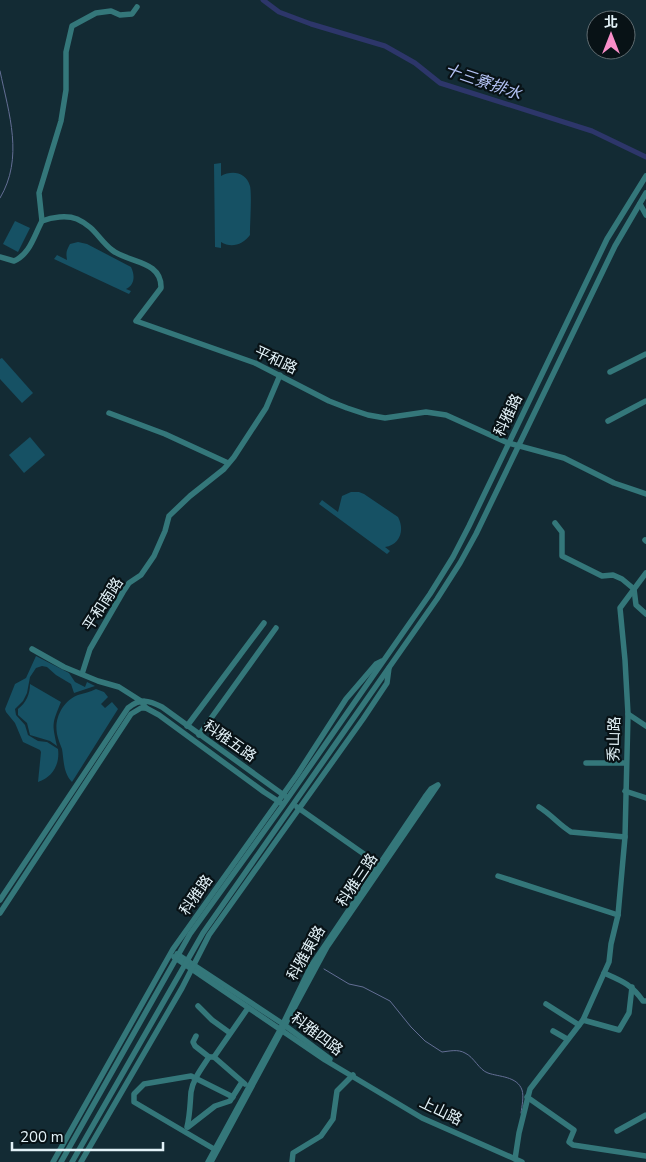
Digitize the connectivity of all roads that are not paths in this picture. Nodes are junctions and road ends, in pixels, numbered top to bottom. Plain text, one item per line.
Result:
1 (137, 7) dead end
2 (646, 176) edge
3 (646, 193) edge
4 (640, 204) junction
5 (646, 215) edge
6 (42, 221) junction
7 (0, 257) edge
8 (646, 354) edge
9 (610, 372) dead end
10 (280, 375) junction
11 (646, 401) edge
12 (109, 414) dead end
13 (608, 421) dead end
14 (508, 443) junction
15 (518, 445) junction
16 (228, 463) junction
17 (646, 494) edge
18 (555, 523) dead end
19 (646, 573) edge
20 (634, 589) junction
21 (646, 614) edge
22 (264, 623) dead end
23 (276, 628) dead end
24 (32, 649) dead end
25 (390, 666) junction
26 (82, 674) junction
27 (141, 701) junction
28 (146, 708) junction
29 (628, 714) junction
30 (187, 726) junction
31 (646, 726) edge
32 (199, 735) junction
33 (586, 763) dead end
34 (626, 763) junction
35 (626, 790) junction
36 (285, 796) junction
37 (646, 798) edge
38 (280, 803) junction
39 (292, 805) junction
40 (539, 807) dead end
41 (299, 810) junction
42 (625, 837) junction
43 (380, 866) junction
44 (498, 876) dead end
45 (0, 900) edge
46 (0, 913) edge
47 (618, 914) junction
48 (170, 954) junction
49 (178, 957) junction
50 (189, 964) junction
51 (604, 973) junction
52 (632, 987) junction
53 (646, 1001) edge
54 (546, 1004) dead end
55 (198, 1006) dead end
56 (248, 1008) junction
57 (581, 1022) junction
58 (283, 1027) junction
59 (553, 1031) dead end
60 (230, 1033) junction
61 (196, 1036) dead end
62 (567, 1039) junction
63 (211, 1057) junction
64 (346, 1071) joint
65 (354, 1076) junction
66 (195, 1078) junction
67 (242, 1082) junction
68 (248, 1088) junction
69 (233, 1097) junction
70 (527, 1098) junction
71 (646, 1115) edge
72 (185, 1129) junction
73 (617, 1131) dead end
74 (214, 1148) junction
75 (646, 1156) edge
76 (512, 1159) edge
77 (53, 1162) edge
78 (61, 1162) edge
79 (72, 1162) edge
80 (81, 1162) edge
81 (209, 1162) edge
82 (292, 1162) edge
83 (522, 1162) edge

1 - 6 street
2 - 14 street, 科雅路
3 - 4 street, 科雅路
4 - 5 street
4 - 15 street, 科雅路
6 - 7 street
6 - 10 street, 平和路
8 - 9 street
10 - 14 street, 平和路
10 - 16 street, 平和南路
11 - 13 street
12 - 16 street
14 - 15 street, 平和路
14 - 36 street, 科雅路
15 - 17 street, 平和路
15 - 25 street, 科雅路
16 - 26 street, 平和南路
18 - 20 street
19 - 20 street, 秀山路
20 - 21 street
20 - 29 street, 秀山路
22 - 30 street
23 - 32 street
24 - 26 street
25 - 39 street, 科雅路
25 - 41 street, 科雅路
26 - 27 street
27 - 28 street
27 - 30 street, 科雅五路
27 - 45 street
28 - 38 street, 科雅五路
28 - 46 street
29 - 31 street
29 - 34 street, 秀山路
30 - 32 street, 科雅五路
32 - 36 street, 科雅五路
33 - 34 street
34 - 35 street, 秀山路
35 - 37 street
35 - 42 street, 秀山路
36 - 38 street, 科雅路
36 - 39 street, 科雅五路
38 - 39 street, 科雅五路
38 - 48 street, 科雅路
38 - 49 street, 科雅路
39 - 41 street, 科雅五路
39 - 50 street, 科雅路
40 - 42 street
41 - 43 street, 科雅五路
41 - 50 street, 科雅路
42 - 47 street, 秀山路
43 - 43 street, 科雅三路
43 - 58 street, 科雅三路
44 - 47 street
47 - 51 street, 秀山路
48 - 49 street, 科雅四路
48 - 77 street, 科雅路
49 - 50 street, 科雅四路
49 - 78 street, 科雅路
50 - 56 street, 科雅四路
50 - 58 street, 科雅四路
50 - 79 street, 科雅路
50 - 80 street, 科雅路
51 - 52 street
51 - 57 street, 秀山路
52 - 53 street
52 - 57 street
54 - 57 street
55 - 60 street
56 - 58 street, 科雅四路
56 - 60 street
57 - 62 street, 秀山路
58 - 64 street, 科雅四路
58 - 68 street
58 - 81 street
59 - 62 street
60 - 63 street
61 - 63 street
62 - 70 street, 秀山路
63 - 66 street
63 - 67 street
64 - 65 street, 上山路
65 - 76 street, 上山路
65 - 82 street
66 - 69 street
66 - 72 street
66 - 72 street
67 - 68 street
67 - 69 street
68 - 74 street
69 - 72 street
70 - 75 street
70 - 76 street, 秀山路
71 - 73 street
72 - 74 street
74 - 81 street
76 - 83 street, 上山路

